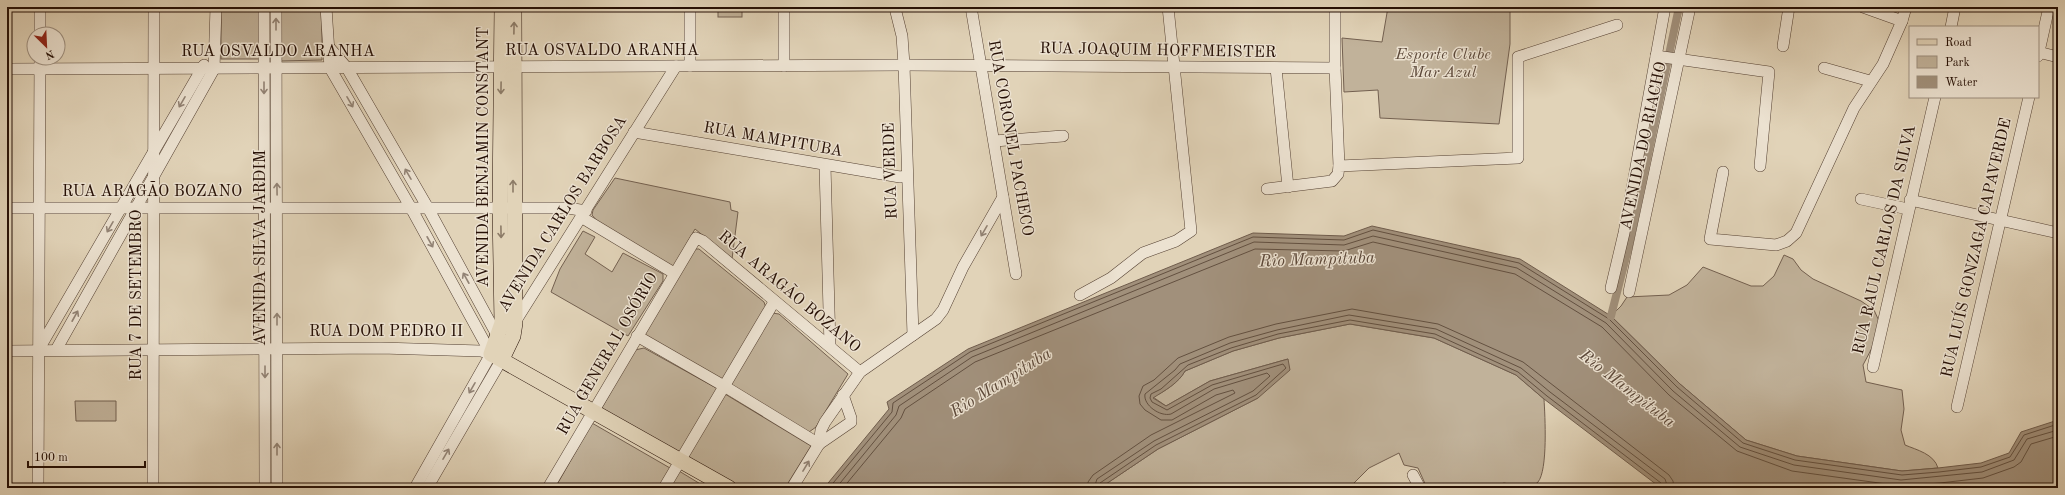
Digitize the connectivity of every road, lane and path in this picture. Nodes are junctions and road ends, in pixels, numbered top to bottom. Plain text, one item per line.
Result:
1 (40, 7) edge
2 (154, 7) edge
3 (216, 7) edge
4 (264, 7) edge
5 (276, 7) edge
6 (326, 7) edge
7 (502, 7) edge
8 (514, 7) edge
9 (690, 7) edge
10 (784, 7) edge
11 (971, 7) edge
12 (1168, 7) edge
13 (1335, 7) edge
14 (1665, 7) edge
15 (1690, 7) edge
16 (1789, 7) edge
17 (1863, 7) edge
18 (1906, 7) edge
19 (1955, 7) edge
20 (2049, 7) edge
21 (895, 8) dead end
22 (1902, 21) junction
23 (1616, 25) dead end
24 (40, 26) edge
25 (1951, 26) edge
26 (328, 46) junction
27 (1783, 46) dead end
28 (2039, 49) edge
29 (215, 52) junction
30 (2039, 53) edge
31 (1656, 56) junction
32 (2058, 57) edge
33 (1679, 60) junction
34 (66, 64) edge
35 (904, 65) junction
36 (981, 65) junction
37 (26, 66) edge
38 (40, 66) edge
39 (676, 66) junction
40 (690, 66) junction
41 (784, 66) junction
42 (507, 67) junction
43 (1175, 67) junction
44 (276, 68) junction
45 (330, 68) junction
46 (346, 68) junction
47 (1276, 68) junction
48 (1335, 68) junction
49 (1824, 68) dead end
50 (7, 69) edge
51 (154, 69) junction
52 (202, 69) junction
53 (214, 69) junction
54 (264, 69) junction
55 (1870, 81) junction
56 (1934, 98) edge
57 (2028, 98) edge
58 (634, 132) junction
59 (1063, 136) dead end
60 (994, 141) junction
61 (154, 150) junction
62 (825, 166) junction
63 (1339, 166) junction
64 (1760, 166) dead end
65 (1722, 172) dead end
66 (154, 174) junction
67 (907, 176) junction
68 (1288, 187) junction
69 (1267, 189) dead end
70 (1004, 197) junction
71 (1861, 199) dead end
72 (1909, 205) junction
73 (7, 208) edge
74 (40, 208) junction
75 (121, 208) junction
76 (136, 208) junction
77 (154, 208) junction
78 (264, 208) junction
79 (278, 208) junction
80 (411, 208) junction
81 (428, 208) junction
82 (507, 208) junction
83 (584, 214) junction
84 (2000, 220) junction
85 (2058, 233) edge
86 (1624, 234) junction
87 (696, 238) joint
88 (1641, 238) junction
89 (501, 252) junction
90 (674, 273) junction
91 (1016, 274) dead end
92 (1611, 288) dead end
93 (1629, 292) dead end
94 (1080, 295) dead end
95 (774, 302) junction
96 (515, 323) junction
97 (913, 334) junction
98 (637, 336) junction
99 (498, 337) junction
100 (830, 346) junction
101 (265, 349) junction
102 (277, 349) junction
103 (38, 350) junction
104 (56, 350) junction
105 (153, 350) junction
106 (7, 351) edge
107 (497, 356) junction
108 (1873, 367) dead end
109 (860, 372) junction
110 (724, 386) junction
111 (842, 395) junction
112 (1958, 407) dead end
113 (593, 411) junction
114 (819, 444) junction
115 (680, 460) junction
116 (1413, 474) dead end
117 (38, 488) edge
118 (153, 488) edge
119 (265, 488) edge
120 (277, 488) edge
121 (415, 488) edge
122 (427, 488) edge
123 (548, 488) edge
124 (664, 488) edge
125 (729, 488) edge
126 (792, 488) edge
127 (1420, 488) edge

1 - 24 street
2 - 51 street, RUA 7 DE SETEMBRO
3 - 29 street
4 - 54 street, AVENIDA SILVA JARDIM
44 -> 5 street, AVENIDA SILVA JARDIM
6 - 26 street
7 - 42 main road, AVENIDA BENJAMIN CONSTANT
42 -> 8 main road, AVENIDA BENJAMIN CONSTANT
9 - 40 street
10 - 41 street
11 - 36 street, RUA CORONEL PACHECO
12 - 43 street
13 - 48 street
14 - 31 street, AVENIDA DO RIACHO
15 - 33 street, AVENIDA DO RIACHO
16 - 27 street
17 - 22 street
18 - 22 street
19 - 25 street
20 - 28 street
21 - 35 street, RUA VERDE
22 - 55 street
23 - 63 street
26 - 45 street
26 - 46 street
29 - 52 street
29 - 53 street
30 - 32 street
31 - 33 street
31 - 86 street, AVENIDA DO RIACHO
33 - 64 street
33 - 88 street, AVENIDA DO RIACHO
34 - 51 street, RUA OSVALDO ARANHA
35 - 36 street, RUA OSVALDO ARANHA
35 - 41 street, RUA OSVALDO ARANHA
35 - 67 street, RUA VERDE
36 - 43 street, RUA JOAQUIM HOFFMEISTER
36 - 60 street, RUA CORONEL PACHECO
37 - 50 street, RUA OSVALDO ARANHA
38 - 74 street
39 - 40 street, RUA OSVALDO ARANHA
39 - 42 street, RUA OSVALDO ARANHA
39 - 58 street, AVENIDA CARLOS BARBOSA
40 - 41 street, RUA OSVALDO ARANHA
42 - 46 street, RUA OSVALDO ARANHA
42 - 82 main road, AVENIDA BENJAMIN CONSTANT
43 - 47 street, RUA JOAQUIM HOFFMEISTER
43 - 94 street
44 - 45 street, RUA OSVALDO ARANHA
44 - 54 street, RUA OSVALDO ARANHA
79 -> 44 street, AVENIDA SILVA JARDIM
45 - 46 street, RUA OSVALDO ARANHA
45 -> 80 street
81 -> 46 street
47 - 48 street, RUA JOAQUIM HOFFMEISTER
47 - 68 street
48 - 63 street
49 - 55 street
51 - 52 street, RUA OSVALDO ARANHA
51 - 61 street, RUA 7 DE SETEMBRO
52 - 53 street, RUA OSVALDO ARANHA
52 -> 61 street
53 - 54 street, RUA OSVALDO ARANHA
53 - 66 street
54 -> 78 street, AVENIDA SILVA JARDIM
55 - 65 street
56 - 72 street, RUA RAUL CARLOS DA SILVA
57 - 84 street, RUA LUÍS GONZAGA CAPAVERDE
58 - 62 street, RUA MAMPITUBA
58 - 83 street, AVENIDA CARLOS BARBOSA
59 - 60 street
60 - 70 street, RUA CORONEL PACHECO
61 - 66 street, RUA 7 DE SETEMBRO
61 - 75 street
62 - 67 street, RUA MAMPITUBA
62 - 100 street
63 - 68 street
66 - 76 street
66 - 77 street, RUA 7 DE SETEMBRO
67 - 97 street, RUA VERDE
68 - 69 street
70 - 91 street, RUA CORONEL PACHECO
70 -> 97 street
71 - 72 street
72 - 84 street
72 - 108 street, RUA RAUL CARLOS DA SILVA
73 - 74 street, RUA ARAGÃO BOZANO
74 - 75 street, RUA ARAGÃO BOZANO
74 - 103 street
75 - 76 street, RUA ARAGÃO BOZANO
75 -> 103 street
76 - 77 street, RUA ARAGÃO BOZANO
104 -> 76 street
77 - 78 street, RUA ARAGÃO BOZANO
77 - 105 street, RUA 7 DE SETEMBRO
78 - 79 street, RUA ARAGÃO BOZANO
78 - 101 street, AVENIDA SILVA JARDIM
79 - 80 street, RUA ARAGÃO BOZANO
102 -> 79 street, AVENIDA SILVA JARDIM
80 - 81 street, RUA ARAGÃO BOZANO
80 -> 107 street
81 - 82 street, RUA ARAGÃO BOZANO
99 -> 81 street
82 - 83 street, RUA ARAGÃO BOZANO
82 -> 89 main road, AVENIDA BENJAMIN CONSTANT
82 - 96 main road, AVENIDA BENJAMIN CONSTANT
83 - 90 street, RUA ARAGÃO BOZANO
83 - 96 street, AVENIDA CARLOS BARBOSA
84 - 85 street
84 - 112 street, RUA LUÍS GONZAGA CAPAVERDE
86 - 88 street
86 - 92 street, AVENIDA DO RIACHO
87 - 90 street, RUA GENERAL OSÓRIO
87 - 95 street, RUA ARAGÃO BOZANO
88 - 93 street, AVENIDA DO RIACHO
89 - 99 main road, AVENIDA BENJAMIN CONSTANT
89 - 107 main road
90 - 98 street, RUA GENERAL OSÓRIO
95 - 100 street, RUA ARAGÃO BOZANO
95 - 110 street
96 - 107 main road, AVENIDA CARLOS BARBOSA
97 - 109 street
98 - 110 street
98 - 113 street, RUA GENERAL OSÓRIO
99 - 107 main road, AVENIDA BENJAMIN CONSTANT
100 - 109 street, RUA ARAGÃO BOZANO
101 - 102 street, RUA DOM PEDRO II
101 - 105 street, RUA DOM PEDRO II
101 -> 119 street, AVENIDA SILVA JARDIM
102 - 107 street, RUA DOM PEDRO II
120 -> 102 street, AVENIDA SILVA JARDIM
103 - 104 street, RUA DOM PEDRO II
103 - 106 street, RUA DOM PEDRO II
103 - 117 street
104 - 105 street, RUA DOM PEDRO II
105 - 118 street, RUA 7 DE SETEMBRO
107 - 113 main road, RUA DOM PEDRO II
107 -> 121 street, AVENIDA CARLOS BARBOSA
122 -> 107 street, AVENIDA CARLOS BARBOSA
109 - 111 street
110 - 114 street
110 - 115 street
111 - 114 street
111 - 114 street
113 - 115 main road, RUA DOM PEDRO II
113 - 123 street, RUA GENERAL OSÓRIO
126 -> 114 street
115 - 124 street
115 - 125 main road, RUA DOM PEDRO II
116 - 127 street

